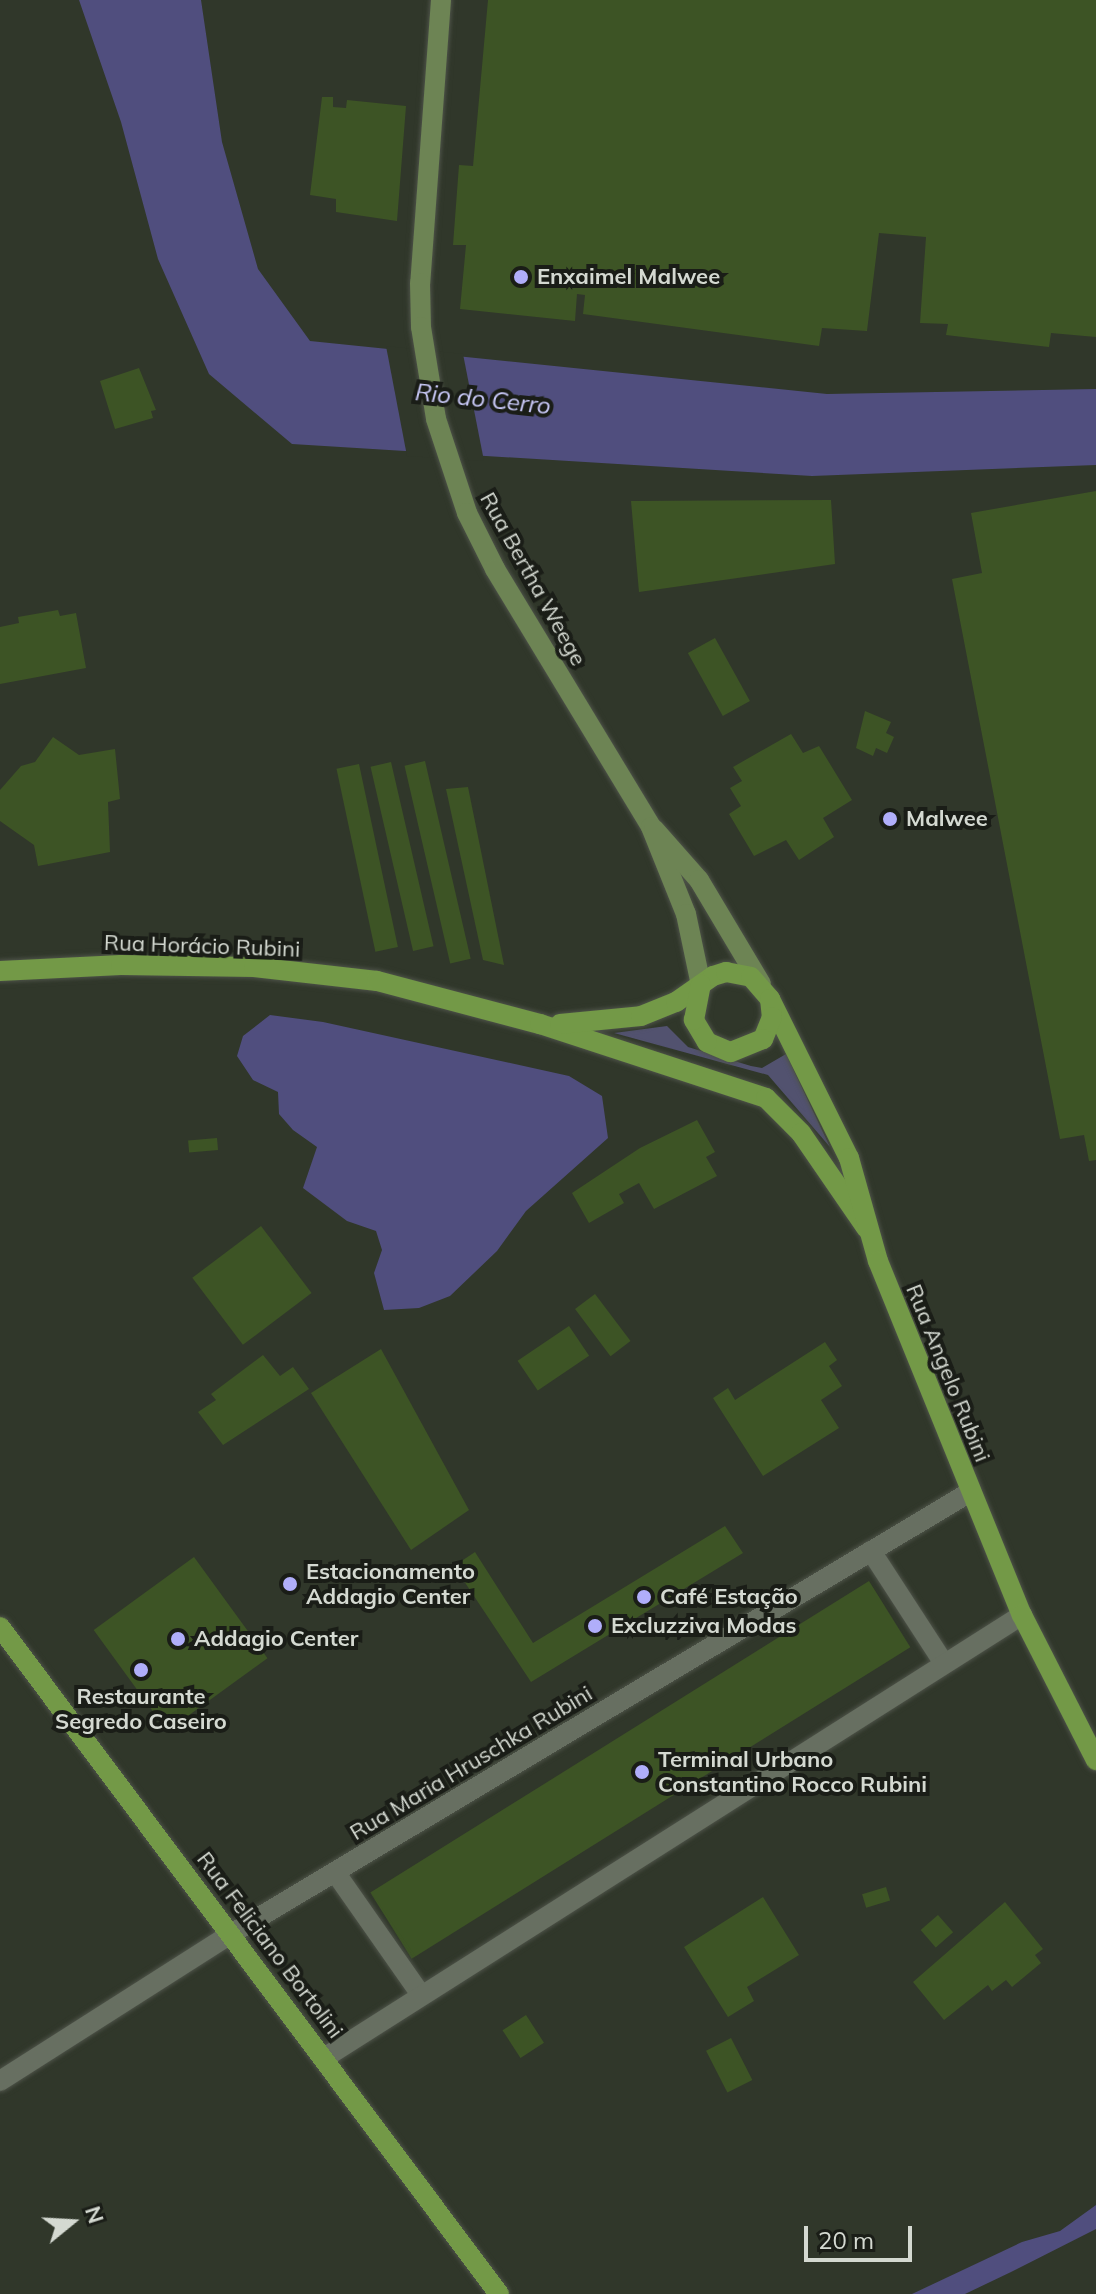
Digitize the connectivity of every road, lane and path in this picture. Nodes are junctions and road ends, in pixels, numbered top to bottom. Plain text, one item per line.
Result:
1 (441, 0) edge
2 (651, 827) junction
3 (0, 971) edge
4 (701, 985) junction
5 (765, 992) junction
6 (540, 1024) junction
7 (867, 1229) junction
8 (970, 1492) junction
9 (871, 1551) junction
10 (1022, 1615) junction
11 (0, 1627) edge
12 (943, 1662) junction
13 (1096, 1760) edge
14 (335, 1872) junction
15 (231, 1934) junction
16 (421, 1995) junction
17 (324, 2058) junction
18 (0, 2081) edge
19 (499, 2294) edge

1 - 2 main road, Rua Bertha Weege
2 - 4 main road, Rua Bertha Weege
2 - 5 main road, Rua Bertha Weege
3 - 6 main road, Rua Horácio Rubini
4 - 5 main road
4 - 5 main road
4 - 6 main road, Rua Horácio Rubini
5 - 7 main road, Rua Angelo Rubini
6 - 7 main road, Rua Horácio Rubini
7 - 8 main road, Rua Angelo Rubini
8 - 9 street, Rua Maria Hruschka Rubini
8 - 10 main road, Rua Angelo Rubini
9 - 12 street
9 - 14 street, Rua Maria Hruschka Rubini
10 - 12 street
10 - 13 main road, Rua Angelo Rubini
11 - 15 main road, Rua Feliciano Bortolini
12 - 16 street
14 - 15 street, Rua Maria Hruschka Rubini
14 - 16 street
15 - 17 main road, Rua Feliciano Bortolini
15 - 18 street, Rua Maria Hruschka Rubini
16 - 17 street
17 - 19 main road, Rua Feliciano Bortolini

